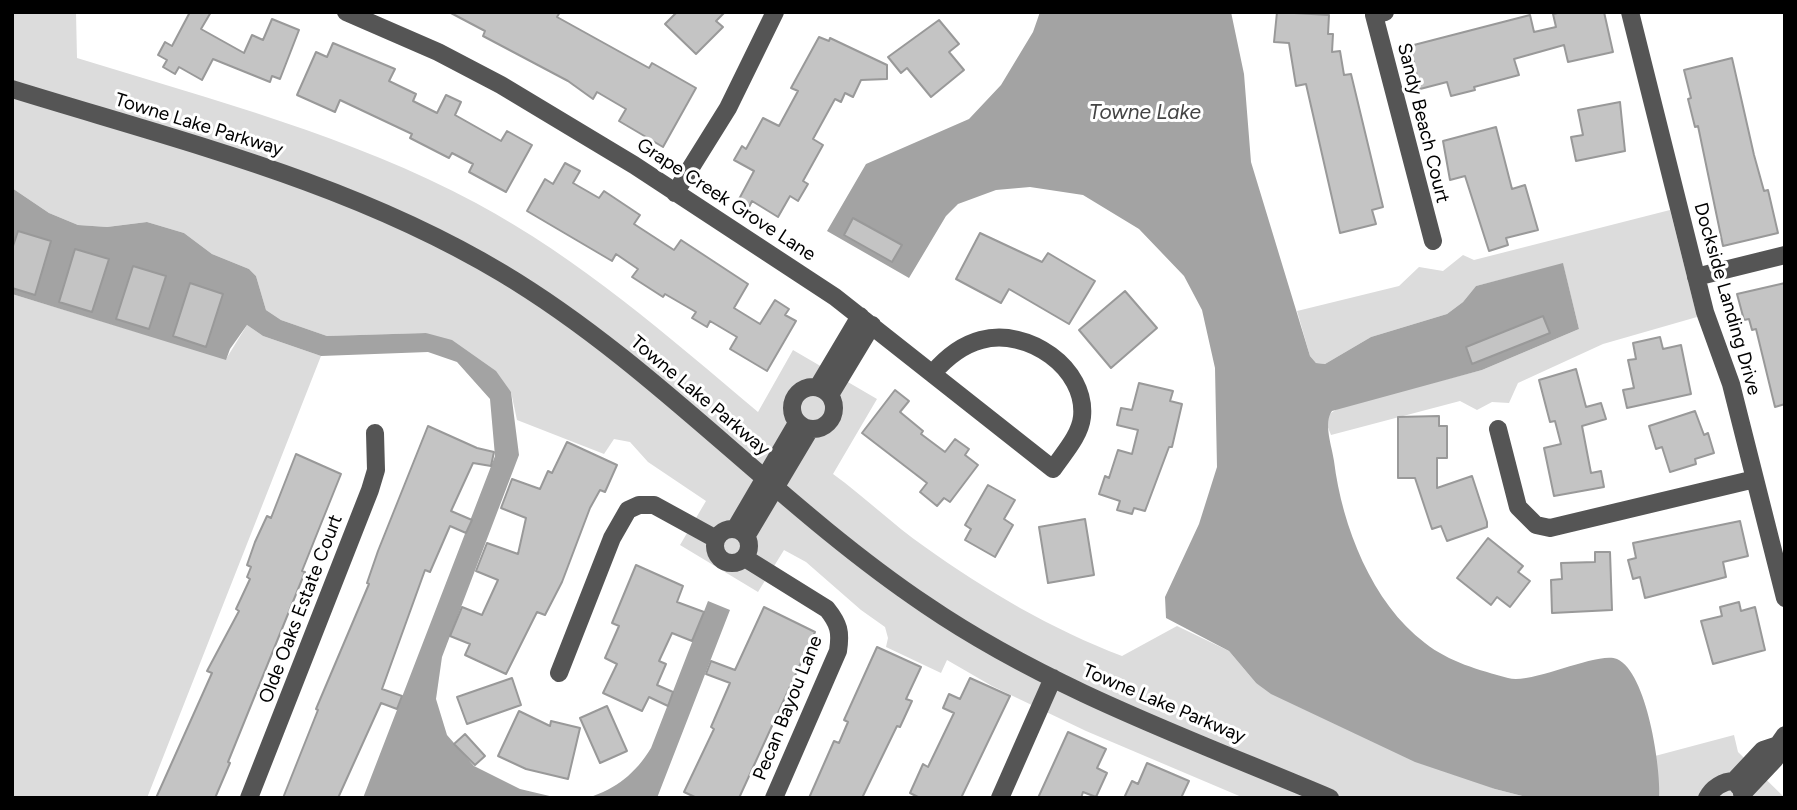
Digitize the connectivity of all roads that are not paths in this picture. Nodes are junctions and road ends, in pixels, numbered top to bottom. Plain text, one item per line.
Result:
1 (346, 12) edge
2 (775, 12) edge
3 (1630, 12) edge
4 (1379, 14) edge
5 (12, 89) edge
6 (675, 193) junction
7 (1433, 241) dead end
8 (1785, 255) edge
9 (1696, 277) junction
10 (866, 320) junction
11 (933, 373) junction
12 (825, 389) junction
13 (803, 427) junction
14 (1498, 429) dead end
15 (375, 433) dead end
16 (1755, 479) junction
17 (770, 482) junction
18 (741, 532) junction
19 (716, 539) junction
20 (745, 558) junction
21 (1785, 598) edge
22 (559, 673) dead end
23 (1053, 678) junction
24 (1781, 740) edge
25 (1739, 791) edge
26 (249, 798) edge
27 (774, 798) edge
28 (1000, 798) edge
29 (1330, 798) edge
30 (1707, 798) edge

1 - 6 street, Grape Creek Grove Lane
2 - 6 street
3 - 9 street, Dockside Landing Drive
4 - 7 street, Sandy Beach Court
5 - 17 street, Towne Lake Parkway
6 - 10 street, Grape Creek Grove Lane
8 - 9 street
9 - 16 street, Dockside Landing Drive
10 - 11 street, Grape Creek Grove Lane
10 - 12 street
11 - 11 street, Grape Creek Grove Lane
12 - 13 street
12 - 13 street
13 - 17 street
14 - 16 street
15 - 26 street, Olde Oaks Estate Court
16 - 21 street, Dockside Landing Drive
17 - 18 street
17 - 23 street, Towne Lake Parkway
18 - 19 street
18 - 20 street
19 - 20 street
19 - 22 street
20 - 27 street, Pecan Bayou Lane
23 - 28 street
23 - 29 street, Towne Lake Parkway
24 - 25 street
25 - 30 street

